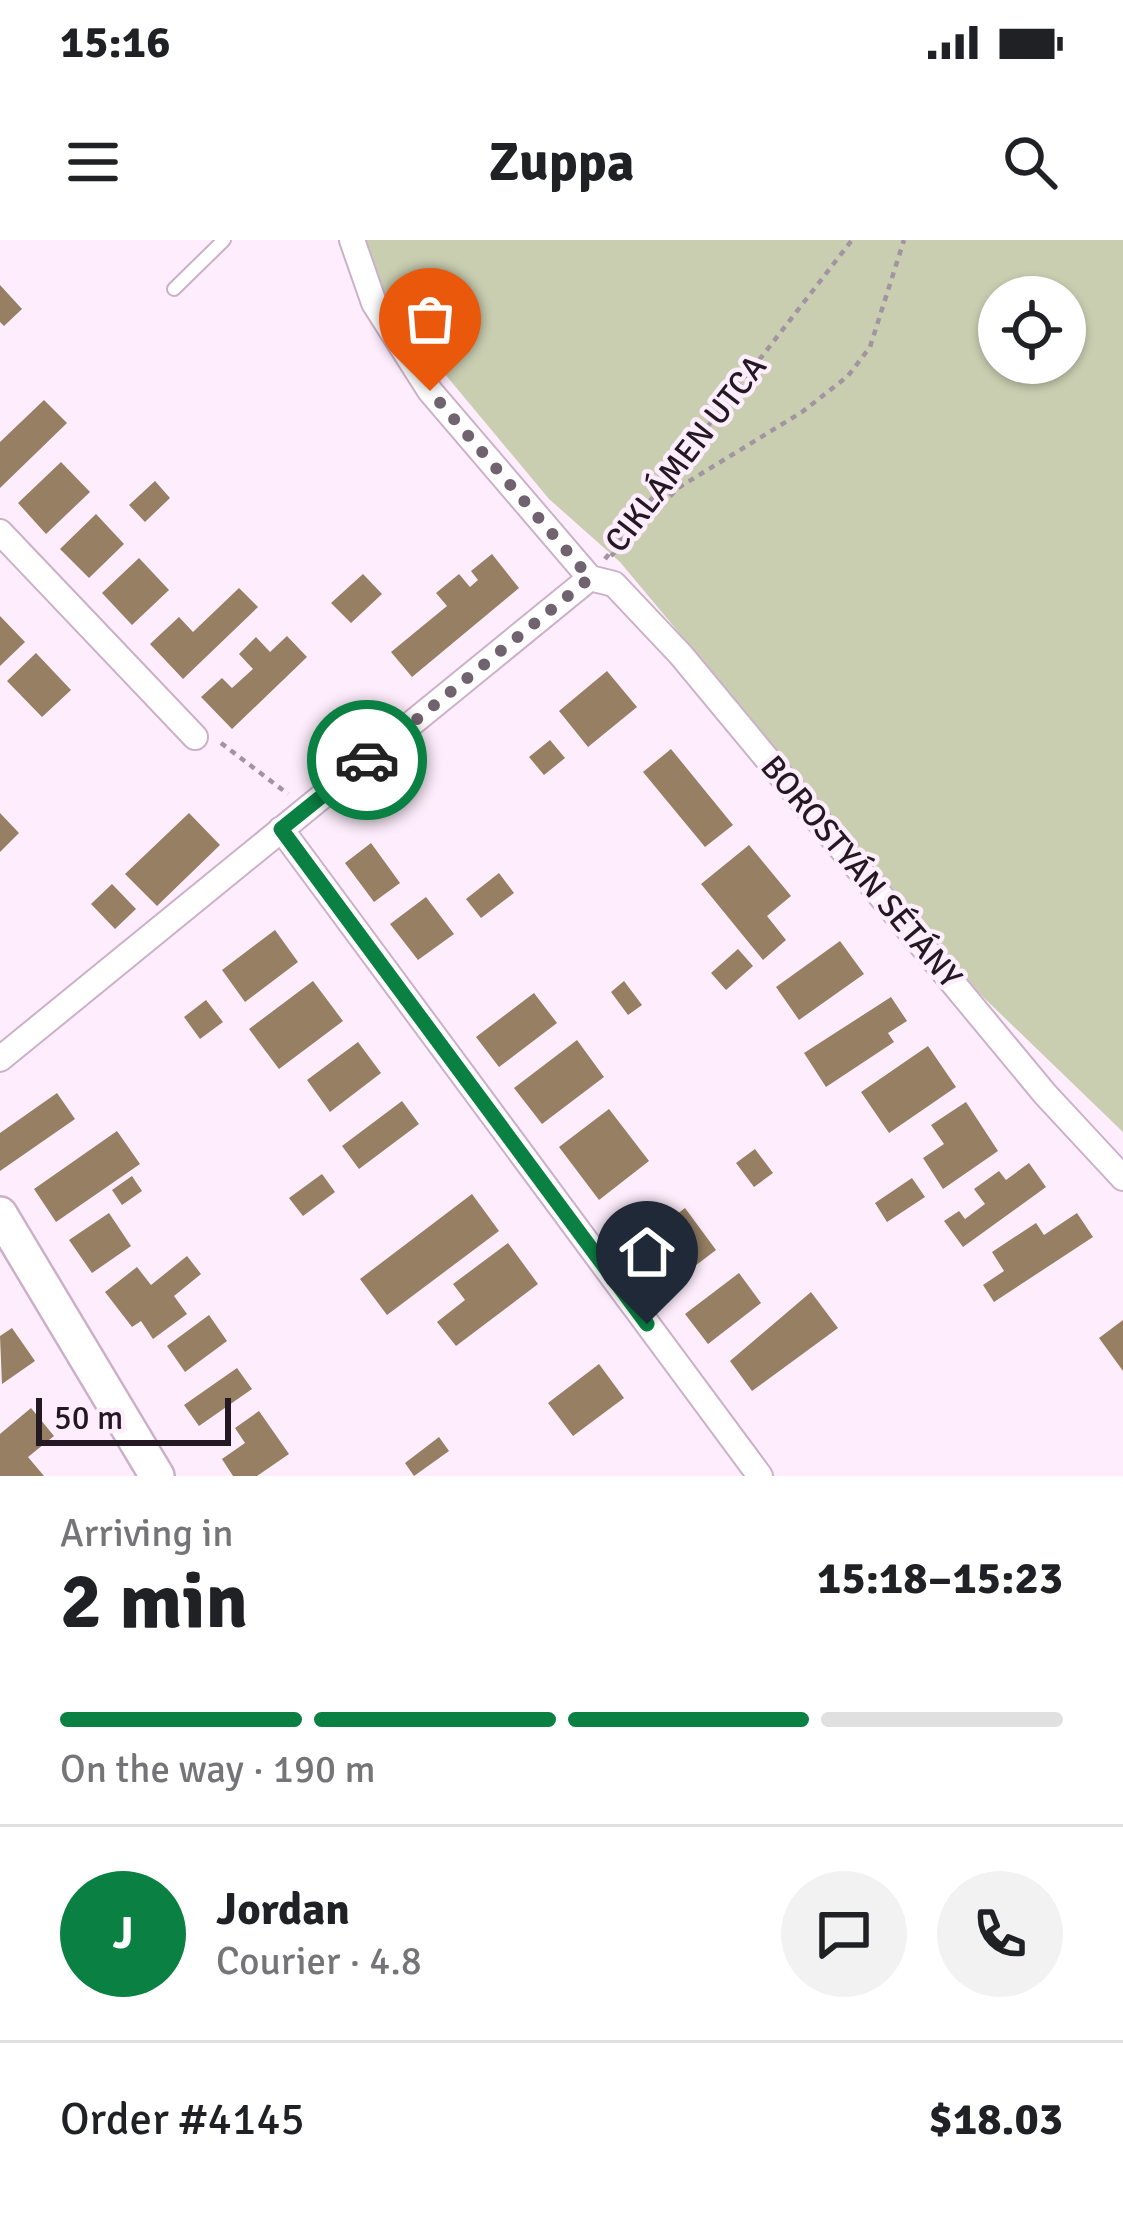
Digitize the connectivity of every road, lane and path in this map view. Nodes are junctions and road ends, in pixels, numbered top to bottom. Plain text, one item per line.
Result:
1 (224, 240) edge
2 (352, 240) edge
3 (852, 240) edge
4 (904, 240) edge
5 (174, 289) dead end
6 (0, 532) edge
7 (590, 578) junction
8 (195, 737) joint
9 (305, 810) junction
10 (281, 829) junction
11 (0, 1059) edge
12 (1123, 1178) edge
13 (0, 1214) edge
14 (157, 1476) edge
15 (760, 1476) edge

1 - 5 lane
2 - 7 street, BOROSTYÁN SÉTÁNY
3 - 7 path, CIKLÁMEN UTCA
4 - 7 path
6 - 8 street
7 - 9 street, CIKLÁMEN UTCA
7 - 12 street, BOROSTYÁN SÉTÁNY
8 - 9 path
9 - 10 street, CIKLÁMEN UTCA
10 - 11 street, CIKLÁMEN UTCA
10 - 15 street
13 - 14 main road

